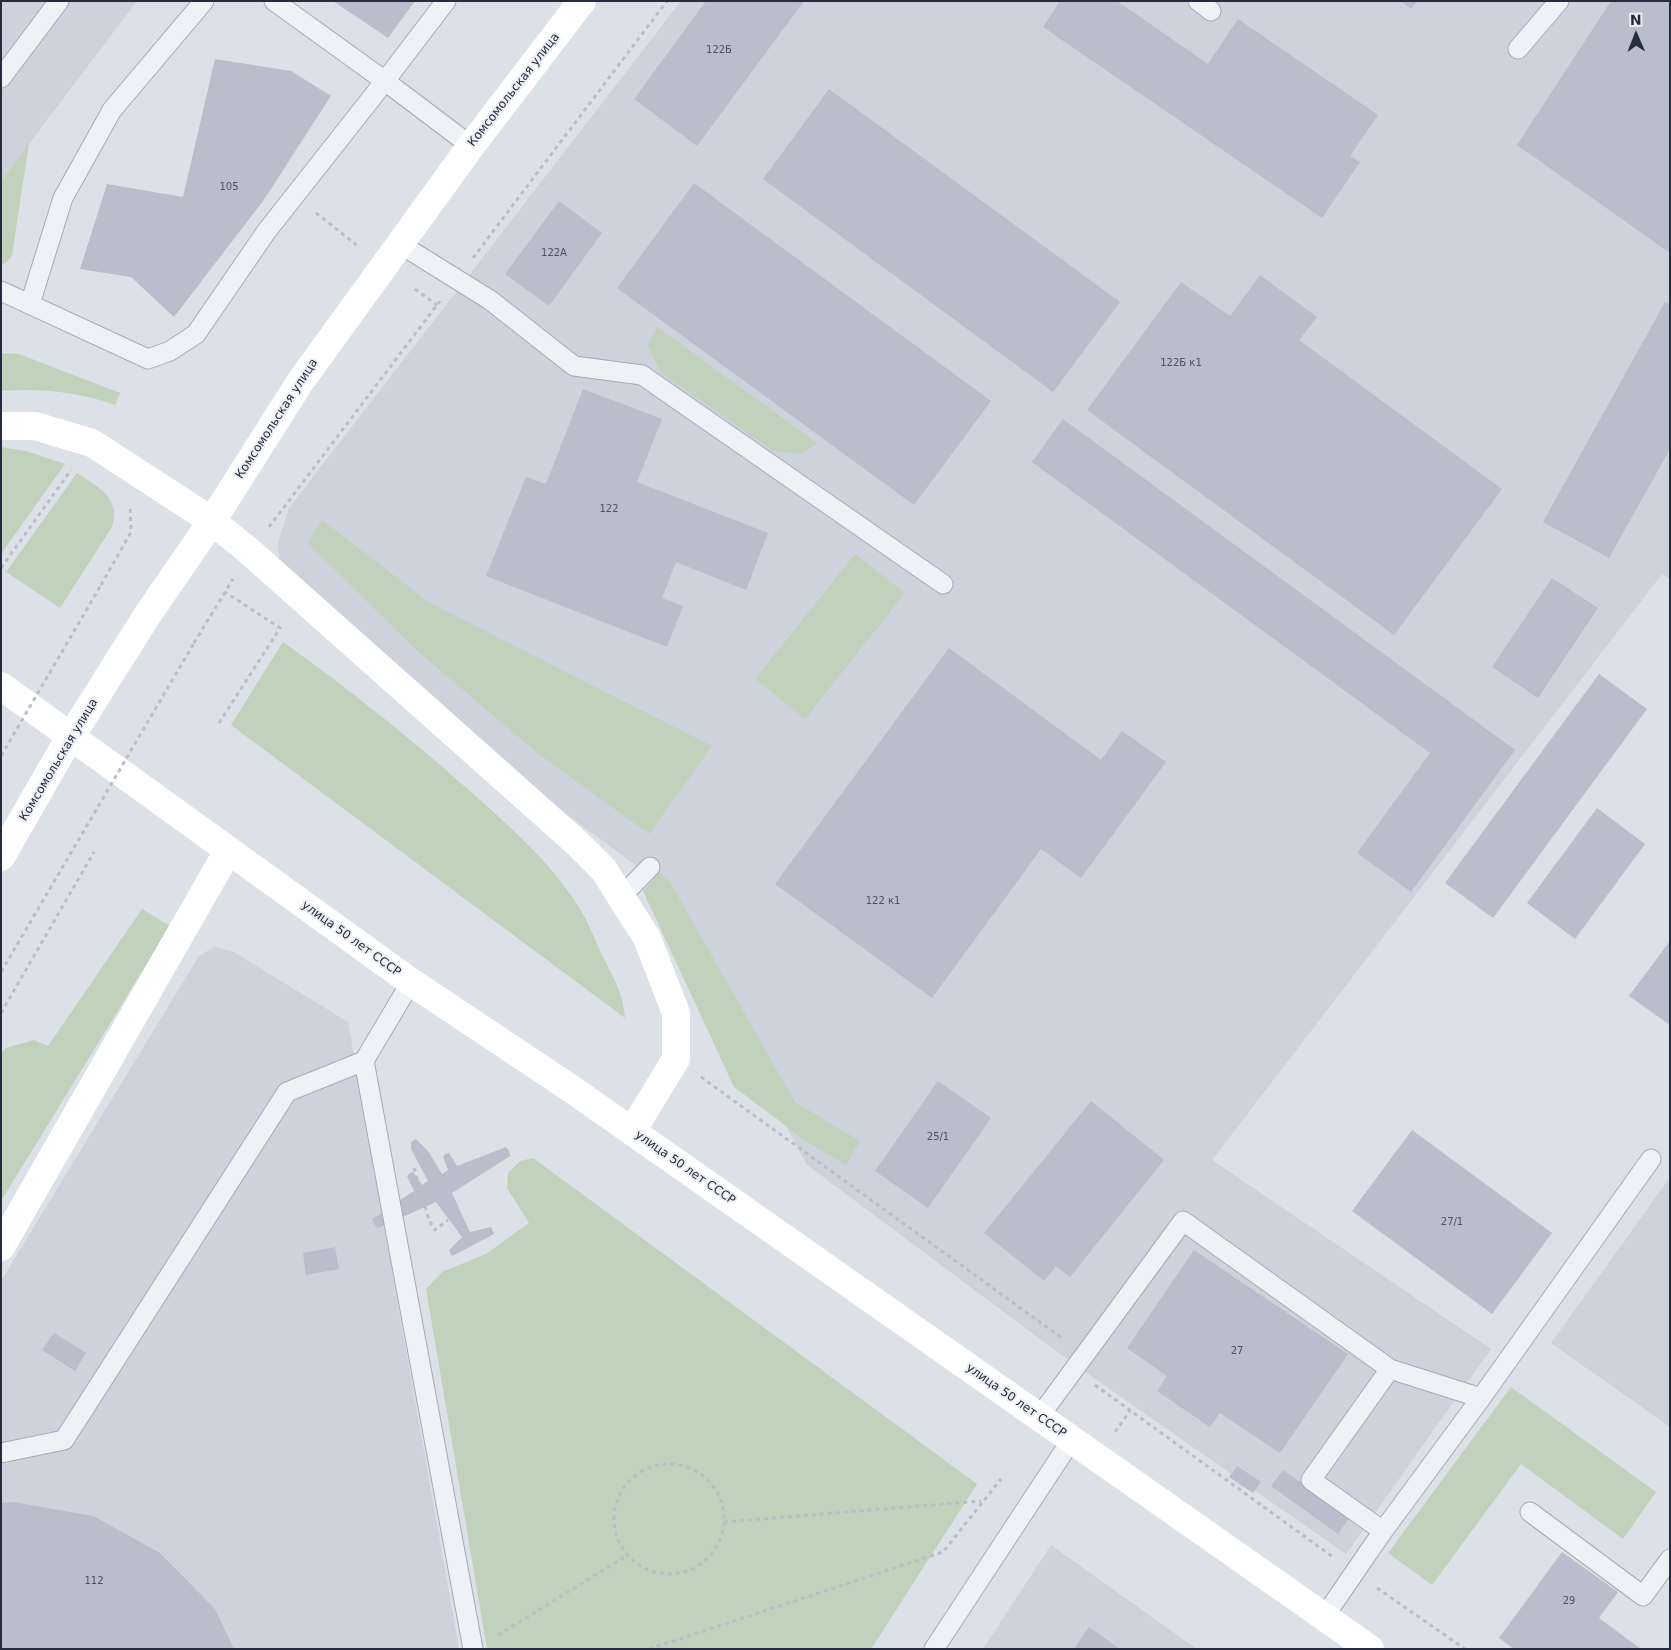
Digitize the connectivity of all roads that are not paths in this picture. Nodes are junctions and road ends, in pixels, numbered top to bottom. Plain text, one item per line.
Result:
1 (59, 1) edge
2 (204, 1) edge
3 (274, 1) edge
4 (446, 1) edge
5 (582, 1) edge
6 (1560, 1) edge
7 (1518, 49) dead end
8 (1, 78) edge
9 (385, 81) junction
10 (471, 146) junction
11 (400, 244) junction
12 (1, 291) edge
13 (30, 304) junction
14 (1, 426) edge
15 (212, 521) junction
16 (942, 584) dead end
17 (1, 686) edge
18 (228, 851) junction
19 (1, 857) edge
20 (650, 867) dead end
21 (620, 898) junction
22 (411, 982) junction
23 (364, 1061) junction
24 (632, 1131) junction
25 (1651, 1159) dead end
26 (1, 1247) edge
27 (1390, 1369) junction
28 (1481, 1398) junction
29 (1039, 1417) junction
30 (1072, 1440) junction
31 (1, 1453) edge
32 (1530, 1512) dead end
33 (1383, 1531) junction
34 (1670, 1559) edge
35 (1324, 1617) junction
36 (473, 1649) edge
37 (934, 1649) edge
38 (1370, 1649) edge

1 - 8 lane
2 - 13 lane
3 - 9 lane
4 - 9 lane
5 - 10 main road, Комсомольская улица
6 - 7 lane
9 - 10 lane
9 - 13 lane
10 - 11 main road, Комсомольская улица
11 - 15 main road, Комсомольская улица
11 - 16 lane
12 - 13 lane
14 - 15 main road
15 - 19 main road, Комсомольская улица, bridge
15 - 21 main road
17 - 18 main road, улица 50 лет СССР
18 - 22 main road, улица 50 лет СССР
18 - 26 main road
20 - 21 lane
21 - 24 main road
22 - 23 lane
22 - 24 main road, улица 50 лет СССР
23 - 31 lane
23 - 36 lane
24 - 29 main road, улица 50 лет СССР
25 - 28 lane
27 - 28 lane
27 - 29 lane
27 - 33 lane
28 - 33 lane
29 - 30 main road, улица 50 лет СССР
30 - 35 main road, улица 50 лет СССР
30 - 37 lane
32 - 34 lane
33 - 35 lane
35 - 38 main road, улица 50 лет СССР

